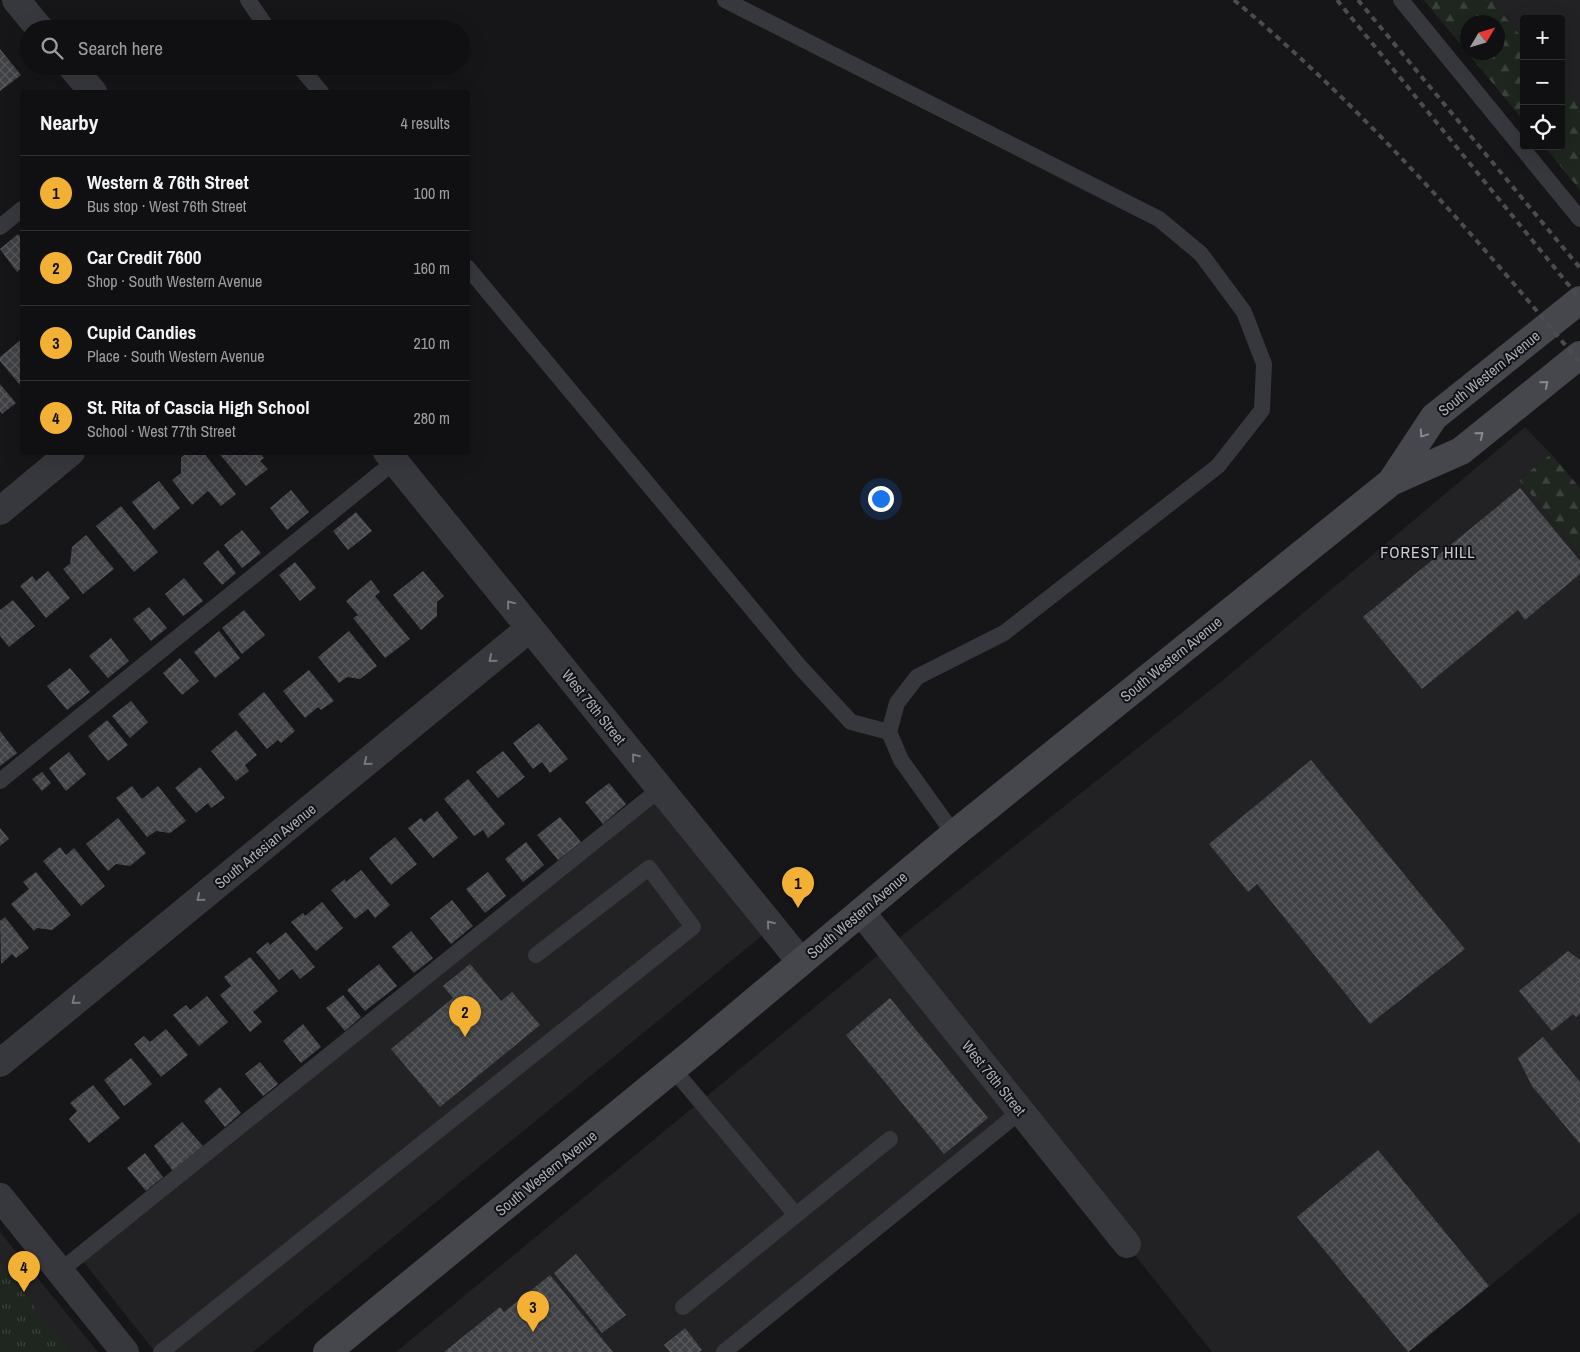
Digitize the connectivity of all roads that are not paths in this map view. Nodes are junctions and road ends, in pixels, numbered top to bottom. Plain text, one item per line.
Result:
1 (16, 0) edge
2 (248, 0) edge
3 (725, 0) edge
4 (1401, 0) edge
5 (33, 20) edge
6 (262, 20) edge
7 (79, 75) edge
8 (307, 75) edge
9 (91, 90) edge
10 (319, 90) edge
11 (20, 211) edge
12 (1580, 219) edge
13 (0, 227) edge
14 (470, 270) edge
15 (1580, 300) edge
16 (1580, 355) edge
17 (67, 455) edge
18 (390, 457) edge
19 (1391, 482) junction
20 (0, 510) edge
21 (530, 628) junction
22 (889, 732) junction
23 (0, 781) edge
24 (660, 788) junction
25 (954, 834) junction
26 (861, 912) junction
27 (536, 955) dead end
28 (801, 962) junction
29 (0, 1063) edge
30 (673, 1069) junction
31 (1021, 1112) junction
32 (890, 1139) dead end
33 (0, 1197) edge
34 (796, 1215) junction
35 (1128, 1244) dead end
36 (60, 1271) junction
37 (683, 1307) dead end
38 (126, 1352) edge
39 (162, 1352) edge
40 (327, 1352) edge
41 (724, 1352) edge

1 - 5 street
2 - 6 lane
3 - 22 lane
4 - 12 lane
7 - 9 street
8 - 10 lane
11 - 13 lane
14 - 22 lane
15 -> 19 main road, South Western Avenue
19 -> 16 main road, South Western Avenue
17 - 20 street
21 -> 18 street, West 76th Street
18 - 23 lane
19 - 25 main road, South Western Avenue
24 -> 21 street, West 76th Street
21 -> 29 street, South Artesian Avenue
22 - 25 lane
28 -> 24 street, West 76th Street
24 - 36 lane
25 - 26 main road, South Western Avenue
26 - 28 main road, South Western Avenue
26 - 31 street, West 76th Street
27 - 39 lane
28 - 30 main road, South Western Avenue
30 - 34 lane
30 - 40 main road, South Western Avenue
31 - 35 street, West 76th Street
31 - 41 lane
32 - 34 lane
33 - 36 street
34 - 37 lane
36 - 38 street

